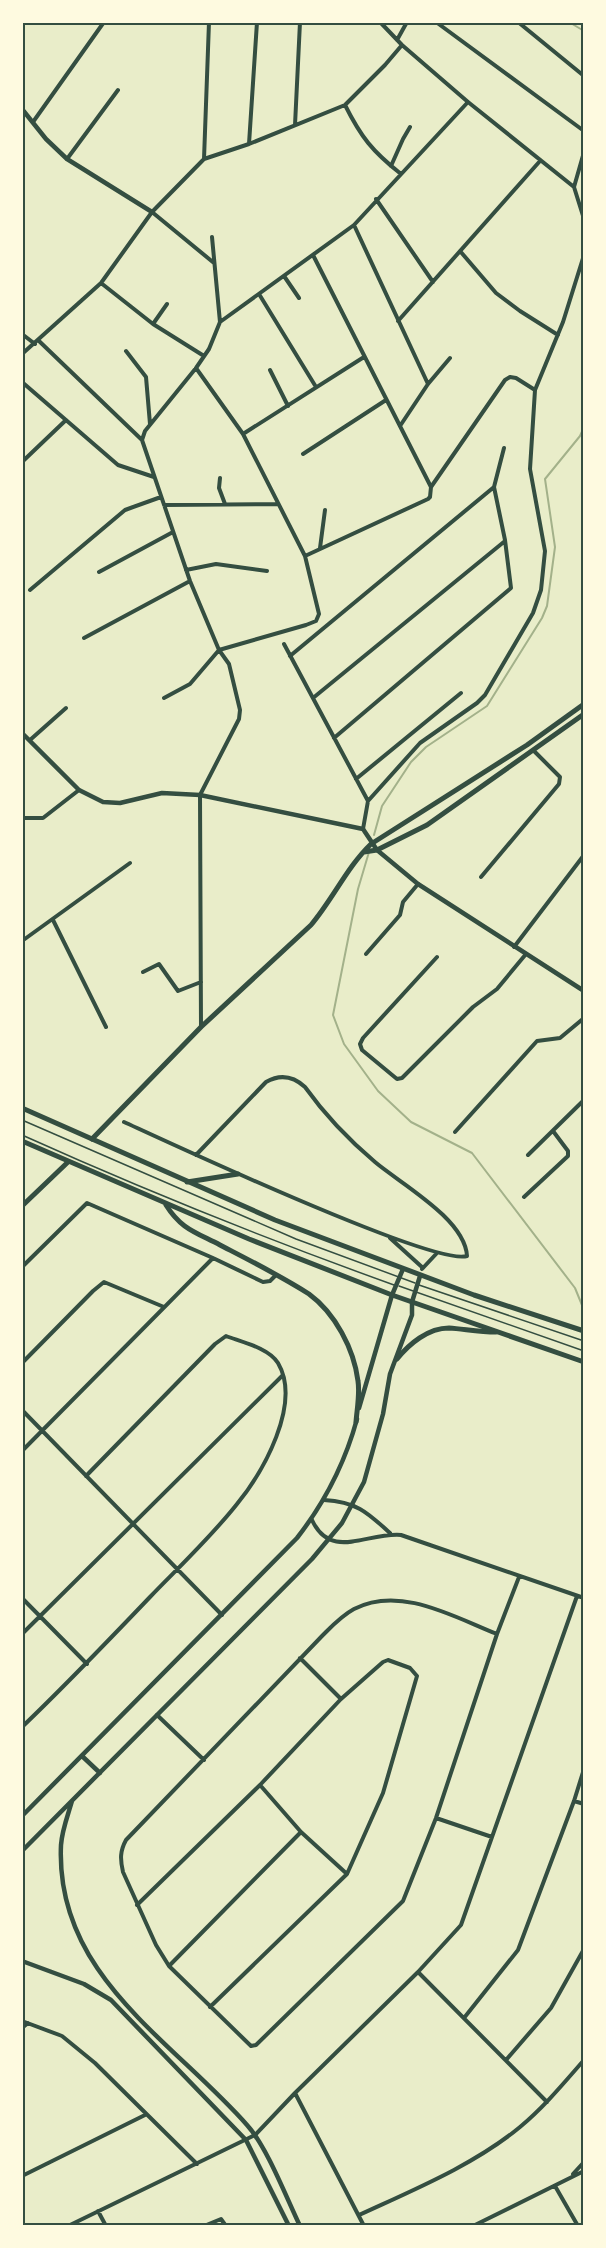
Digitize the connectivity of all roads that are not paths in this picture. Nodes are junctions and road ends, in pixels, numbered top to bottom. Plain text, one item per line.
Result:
1 (104, 22) edge
2 (209, 22) edge
3 (257, 22) edge
4 (300, 22) edge
5 (380, 22) edge
6 (407, 22) edge
7 (436, 22) edge
8 (518, 22) edge
9 (397, 40) junction
10 (402, 45) junction
11 (584, 76) edge
12 (118, 90) dead end
13 (468, 102) junction
14 (345, 105) junction
15 (22, 109) edge
16 (33, 122) junction
17 (295, 125) junction
18 (410, 127) dead end
19 (584, 131) edge
20 (249, 144) junction
21 (584, 152) edge
22 (67, 159) junction
23 (204, 159) junction
24 (540, 161) junction
25 (392, 166) junction
26 (401, 174) junction
27 (574, 187) junction
28 (376, 199) junction
29 (152, 212) junction
30 (584, 219) edge
31 (354, 225) junction
32 (212, 237) dead end
33 (460, 251) junction
34 (313, 255) junction
35 (584, 255) edge
36 (215, 263) junction
37 (284, 276) junction
38 (433, 282) junction
39 (101, 283) junction
40 (260, 294) junction
41 (299, 298) dead end
42 (167, 304) dead end
43 (398, 321) junction
44 (220, 322) junction
45 (153, 324) junction
46 (22, 334) edge
47 (558, 335) junction
48 (39, 341) junction
49 (35, 344) junction
50 (126, 351) dead end
51 (22, 354) edge
52 (204, 356) junction
53 (364, 357) junction
54 (450, 358) dead end
55 (196, 368) junction
56 (270, 370) dead end
57 (22, 382) edge
58 (428, 384) junction
59 (316, 387) junction
60 (535, 390) junction
61 (386, 400) junction
62 (288, 406) junction
63 (66, 420) junction
64 (150, 425) junction
65 (400, 426) junction
66 (243, 434) junction
67 (142, 440) junction
68 (504, 448) dead end
69 (303, 454) dead end
70 (22, 462) edge
71 (154, 477) junction
72 (220, 478) dead end
73 (431, 487) junction
74 (494, 487) junction
75 (161, 497) junction
76 (225, 504) junction
77 (278, 504) junction
78 (164, 505) junction
79 (325, 510) dead end
80 (173, 532) junction
81 (505, 540) junction
82 (320, 549) junction
83 (305, 556) junction
84 (186, 570) junction
85 (267, 571) dead end
86 (99, 572) dead end
87 (190, 581) junction
88 (30, 590) dead end
89 (84, 638) dead end
90 (284, 644) dead end
91 (219, 650) junction
92 (290, 656) junction
93 (461, 693) dead end
94 (164, 698) dead end
95 (313, 698) junction
96 (584, 704) edge
97 (66, 708) dead end
98 (584, 714) edge
99 (22, 733) edge
100 (334, 738) junction
101 (30, 740) junction
102 (534, 751) junction
103 (356, 779) junction
104 (79, 790) junction
105 (200, 795) junction
106 (368, 801) junction
107 (22, 818) edge
108 (363, 829) junction
109 (374, 847) junction
110 (584, 855) edge
111 (130, 863) dead end
112 (481, 878) dead end
113 (418, 884) junction
114 (53, 920) junction
115 (22, 941) edge
116 (514, 946) junction
117 (366, 954) dead end
118 (526, 954) junction
119 (436, 957) dead end
120 (143, 972) dead end
121 (201, 982) junction
122 (584, 991) edge
123 (584, 1018) edge
124 (106, 1027) dead end
125 (201, 1027) junction
126 (584, 1100) edge
127 (22, 1108) edge
128 (22, 1120) edge
129 (124, 1122) dead end
130 (553, 1131) junction
131 (455, 1132) dead end
132 (22, 1135) edge
133 (92, 1139) junction
134 (22, 1141) edge
135 (196, 1155) junction
136 (528, 1155) dead end
137 (68, 1162) junction
138 (238, 1174) junction
139 (187, 1182) junction
140 (524, 1197) dead end
141 (165, 1204) junction
142 (22, 1206) edge
143 (388, 1235) junction
144 (437, 1253) junction
145 (213, 1258) junction
146 (22, 1267) edge
147 (423, 1268) junction
148 (403, 1269) junction
149 (275, 1276) junction
150 (420, 1276) junction
151 (399, 1277) junction
152 (417, 1284) junction
153 (396, 1285) junction
154 (414, 1292) junction
155 (392, 1295) junction
156 (412, 1302) junction
157 (164, 1306) junction
158 (584, 1331) edge
159 (496, 1332) junction
160 (584, 1341) edge
161 (584, 1351) edge
162 (397, 1359) junction
163 (584, 1362) edge
164 (22, 1363) edge
165 (283, 1375) junction
166 (22, 1410) edge
167 (356, 1422) junction
168 (43, 1430) junction
169 (22, 1451) edge
170 (86, 1476) junction
171 (324, 1500) junction
172 (354, 1504) junction
173 (312, 1520) junction
174 (133, 1522) junction
175 (391, 1534) junction
176 (329, 1540) junction
177 (177, 1569) junction
178 (519, 1577) junction
179 (577, 1596) junction
180 (22, 1598) edge
181 (584, 1598) edge
182 (222, 1615) junction
183 (39, 1616) junction
184 (22, 1634) edge
185 (498, 1634) junction
186 (300, 1658) junction
187 (87, 1664) junction
188 (341, 1699) junction
189 (157, 1715) junction
190 (22, 1727) edge
191 (82, 1756) junction
192 (204, 1760) junction
193 (584, 1769) edge
194 (99, 1773) junction
195 (260, 1785) junction
196 (73, 1800) junction
197 (574, 1801) junction
198 (584, 1804) edge
199 (22, 1816) edge
200 (436, 1818) junction
201 (301, 1832) junction
202 (492, 1837) junction
203 (22, 1851) edge
204 (347, 1874) junction
205 (137, 1905) junction
206 (584, 1949) edge
207 (22, 1961) edge
208 (169, 1966) junction
209 (418, 1972) junction
210 (117, 1996) junction
211 (111, 2000) junction
212 (210, 2007) junction
213 (464, 2018) junction
214 (25, 2022) edge
215 (22, 2028) edge
216 (506, 2060) junction
217 (584, 2060) edge
218 (295, 2092) junction
219 (547, 2102) junction
220 (145, 2115) junction
221 (255, 2135) junction
222 (246, 2140) junction
223 (584, 2162) edge
224 (196, 2164) junction
225 (584, 2171) edge
226 (22, 2176) edge
227 (570, 2177) junction
228 (555, 2187) junction
229 (98, 2211) junction
230 (359, 2215) junction
231 (68, 2226) edge
232 (106, 2226) edge
233 (204, 2226) edge
234 (226, 2226) edge
235 (289, 2226) edge
236 (300, 2226) edge
237 (364, 2226) edge
238 (473, 2226) edge
239 (578, 2226) edge

1 - 16 street
2 - 23 street
3 - 20 street
4 - 17 street
5 - 9 street
6 - 9 street
7 - 19 street
8 - 11 street
9 - 10 street
10 - 13 street
10 - 14 street
12 - 22 street
13 - 24 street
13 - 26 street
14 - 17 street
14 - 25 street
15 - 16 street
16 - 22 street
17 - 20 street
18 - 25 street
20 - 23 street
21 - 27 street
22 - 29 street
23 - 29 street
24 - 27 street
24 - 33 street
25 - 26 street
26 - 28 street
27 - 30 street
28 - 31 street
28 - 38 street
29 - 36 street
29 - 39 street
31 - 34 street
31 - 43 street
32 - 36 street
33 - 38 street
33 - 47 street
34 - 37 street
34 - 53 street
35 - 47 street
36 - 44 street
37 - 40 street
37 - 41 street
38 - 43 street
39 - 45 street
39 - 48 street
40 - 44 street
40 - 59 street
42 - 45 street
43 - 58 street
44 - 52 street
45 - 52 street
46 - 49 street
47 - 60 street
48 - 49 street
48 - 67 street
49 - 51 street
50 - 64 street
52 - 55 street
53 - 59 street
53 - 61 street
54 - 58 street
55 - 64 street
55 - 66 street
56 - 62 street
57 - 63 street
58 - 65 street
59 - 62 street
60 - 73 street
60 - 106 street
61 - 65 street
61 - 69 street
62 - 66 street
63 - 70 street
63 - 71 street
64 - 67 street
65 - 73 street
66 - 77 street
67 - 71 street
68 - 74 street
71 - 75 street
72 - 76 street
73 - 82 street
74 - 81 street
74 - 92 street
75 - 78 street
75 - 88 street
76 - 77 street
76 - 78 street
77 - 83 street
78 - 80 street
79 - 82 street
80 - 84 street
80 - 86 street
81 - 95 street
81 - 100 street
82 - 83 street
83 - 91 street
84 - 85 street
84 - 87 street
87 - 89 street
87 - 91 street
90 - 92 street
91 - 94 street
91 - 105 street
92 - 95 street
93 - 103 street
95 - 100 street
96 - 109 main road
97 - 101 street
98 - 102 main road
99 - 101 street
100 - 103 street
101 - 104 street
102 - 109 main road
102 - 112 street
103 - 106 street
104 - 105 street
104 - 107 street
105 - 108 street
105 - 121 street
106 - 108 street
108 - 109 street
109 - 113 street
109 - 125 main road
110 - 116 street
111 - 114 street
113 - 116 street
113 - 117 street
114 - 115 street
114 - 124 street
116 - 118 street
118 - 119 street
118 - 122 street
120 - 121 street
121 - 125 street
123 - 131 street
125 - 133 main road
126 - 130 street
127 - 133 main road
128 - 151 lane
129 - 135 street
130 - 136 street
130 - 140 street
132 - 153 lane
133 - 139 main road
134 - 137 main road
135 - 138 street
135 - 144 street
137 - 141 main road
137 - 142 main road
138 - 139 main road
138 - 143 street
139 - 148 main road
141 - 149 main road
141 - 155 main road
143 - 144 street
143 - 147 street
144 - 147 street
145 - 146 street
145 - 149 street
145 - 157 street
147 - 150 street
148 - 150 main road
148 - 151 street
149 - 167 main road
150 - 152 street
150 - 158 main road
151 - 152 lane
151 - 153 street
152 - 154 street
152 - 160 lane
153 - 154 lane
153 - 155 street
154 - 156 street
154 - 161 lane
155 - 156 main road
155 - 167 street
156 - 159 main road
156 - 162 street
157 - 164 street
157 - 168 street
159 - 162 main road
159 - 163 main road
162 - 172 street
165 - 170 street
165 - 174 street
165 - 177 street
166 - 168 street
167 - 171 street
168 - 169 street
168 - 170 street
170 - 174 street
171 - 172 street
171 - 173 street
172 - 175 street
172 - 176 street
173 - 176 street
173 - 182 street
174 - 177 street
174 - 183 street
175 - 176 street
175 - 178 street
176 - 189 street
177 - 182 street
177 - 187 street
178 - 179 street
178 - 185 street
179 - 181 street
179 - 202 street
180 - 183 street
182 - 191 street
183 - 184 street
183 - 187 street
185 - 186 street
185 - 200 street
186 - 188 street
186 - 192 street
187 - 190 street
188 - 195 street
188 - 204 street
189 - 192 street
189 - 194 street
191 - 194 street
191 - 199 street
192 - 205 street
193 - 197 street
194 - 196 street
195 - 201 street
195 - 205 street
196 - 203 street
196 - 210 street
197 - 198 street
197 - 213 street
200 - 202 street
200 - 212 street
201 - 204 street
201 - 208 street
202 - 209 street
204 - 212 street
205 - 208 street
206 - 216 street
207 - 211 street
208 - 212 street
209 - 213 street
209 - 218 street
210 - 211 street
210 - 221 street
211 - 222 street
213 - 216 street
214 - 215 street
214 - 220 street
216 - 219 street
217 - 219 street
218 - 221 street
218 - 230 street
219 - 230 street
220 - 224 street
220 - 226 street
221 - 222 street
221 - 236 street
222 - 224 street
222 - 235 street
223 - 227 street
224 - 229 street
225 - 227 street
227 - 228 street
228 - 238 street
228 - 239 street
229 - 231 street
229 - 232 street
230 - 237 street
233 - 234 street

